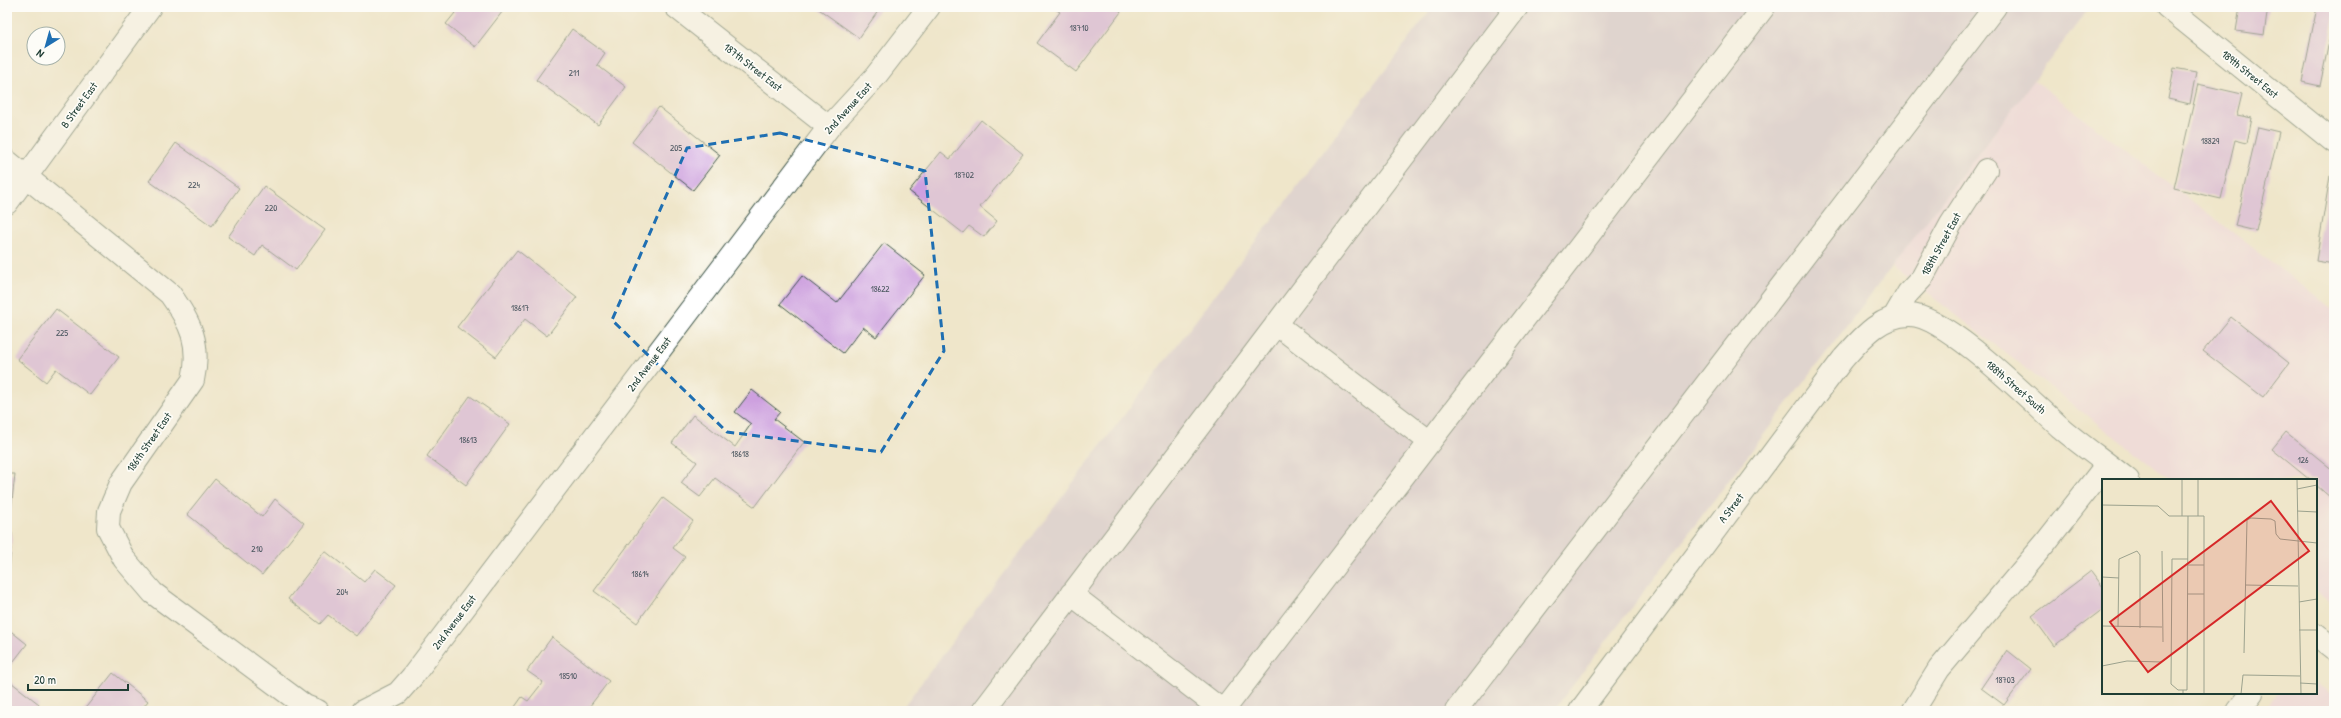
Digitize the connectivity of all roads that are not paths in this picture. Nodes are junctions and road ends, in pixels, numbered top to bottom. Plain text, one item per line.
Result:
1 (150, 7) edge
2 (676, 7) edge
3 (929, 7) edge
4 (1517, 7) edge
5 (1764, 7) edge
6 (1995, 7) edge
7 (2167, 7) edge
8 (829, 127) junction
9 (2334, 142) edge
10 (7, 161) edge
11 (1986, 170) dead end
12 (27, 177) junction
13 (7, 203) edge
14 (1894, 317) junction
15 (1276, 324) junction
16 (1430, 442) junction
17 (2107, 464) junction
18 (2127, 479) edge
19 (1071, 594) junction
20 (2317, 636) edge
21 (2334, 649) edge
22 (2251, 694) edge
23 (318, 711) edge
24 (363, 711) edge
25 (983, 711) edge
26 (1223, 711) edge
27 (1456, 711) edge
28 (1580, 711) edge
29 (1913, 711) edge
30 (2238, 711) edge

1 - 12 street, B Street East
2 - 8 street, 187th Street East
3 - 8 street, 2nd Avenue East
4 - 15 street
5 - 16 street
6 - 27 street
7 - 9 street, 189th Street East
8 - 24 street, 2nd Avenue East
10 - 12 street, 186th Street East
11 - 14 street, 188th Street East
12 - 13 street, B Street East
12 - 23 street, 186th Street East
14 - 17 street, 188th Street South
14 - 28 street, A Street
15 - 16 street
15 - 19 street
16 - 26 street
17 - 18 street, 188th Street South
17 - 29 street
19 - 25 street
19 - 26 street
20 - 21 street
22 - 30 street

